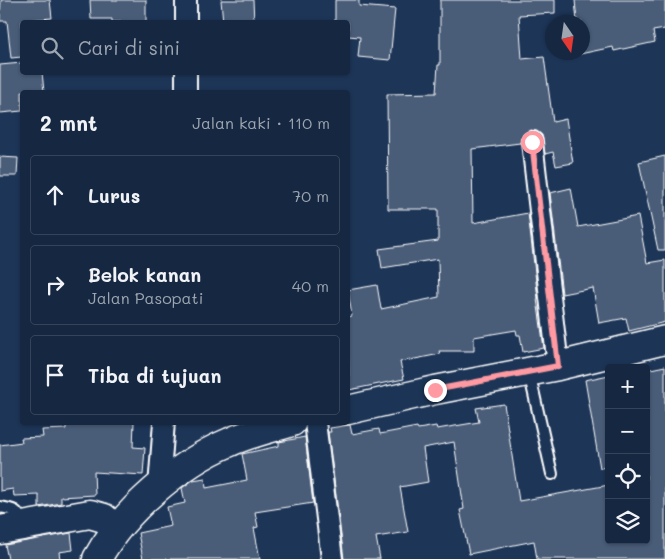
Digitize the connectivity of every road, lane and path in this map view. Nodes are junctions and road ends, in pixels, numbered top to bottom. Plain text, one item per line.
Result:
1 (186, 0) edge
2 (186, 20) edge
3 (186, 75) edge
4 (186, 90) edge
5 (532, 142) dead end
6 (665, 340) edge
7 (558, 366) junction
8 (529, 372) junction
9 (350, 410) edge
10 (164, 425) edge
11 (283, 425) edge
12 (315, 425) edge
13 (552, 474) dead end
14 (159, 487) junction
15 (0, 507) edge
16 (11, 527) edge
17 (116, 529) junction
18 (97, 559) edge
19 (332, 559) edge

1 - 2 street
3 - 4 street
5 - 7 street
6 - 7 street
7 - 8 street
8 - 9 street
8 - 13 lane
10 - 14 street
11 - 14 street
12 - 19 street
14 - 17 street
15 - 16 lane
16 - 17 street
17 - 18 street

